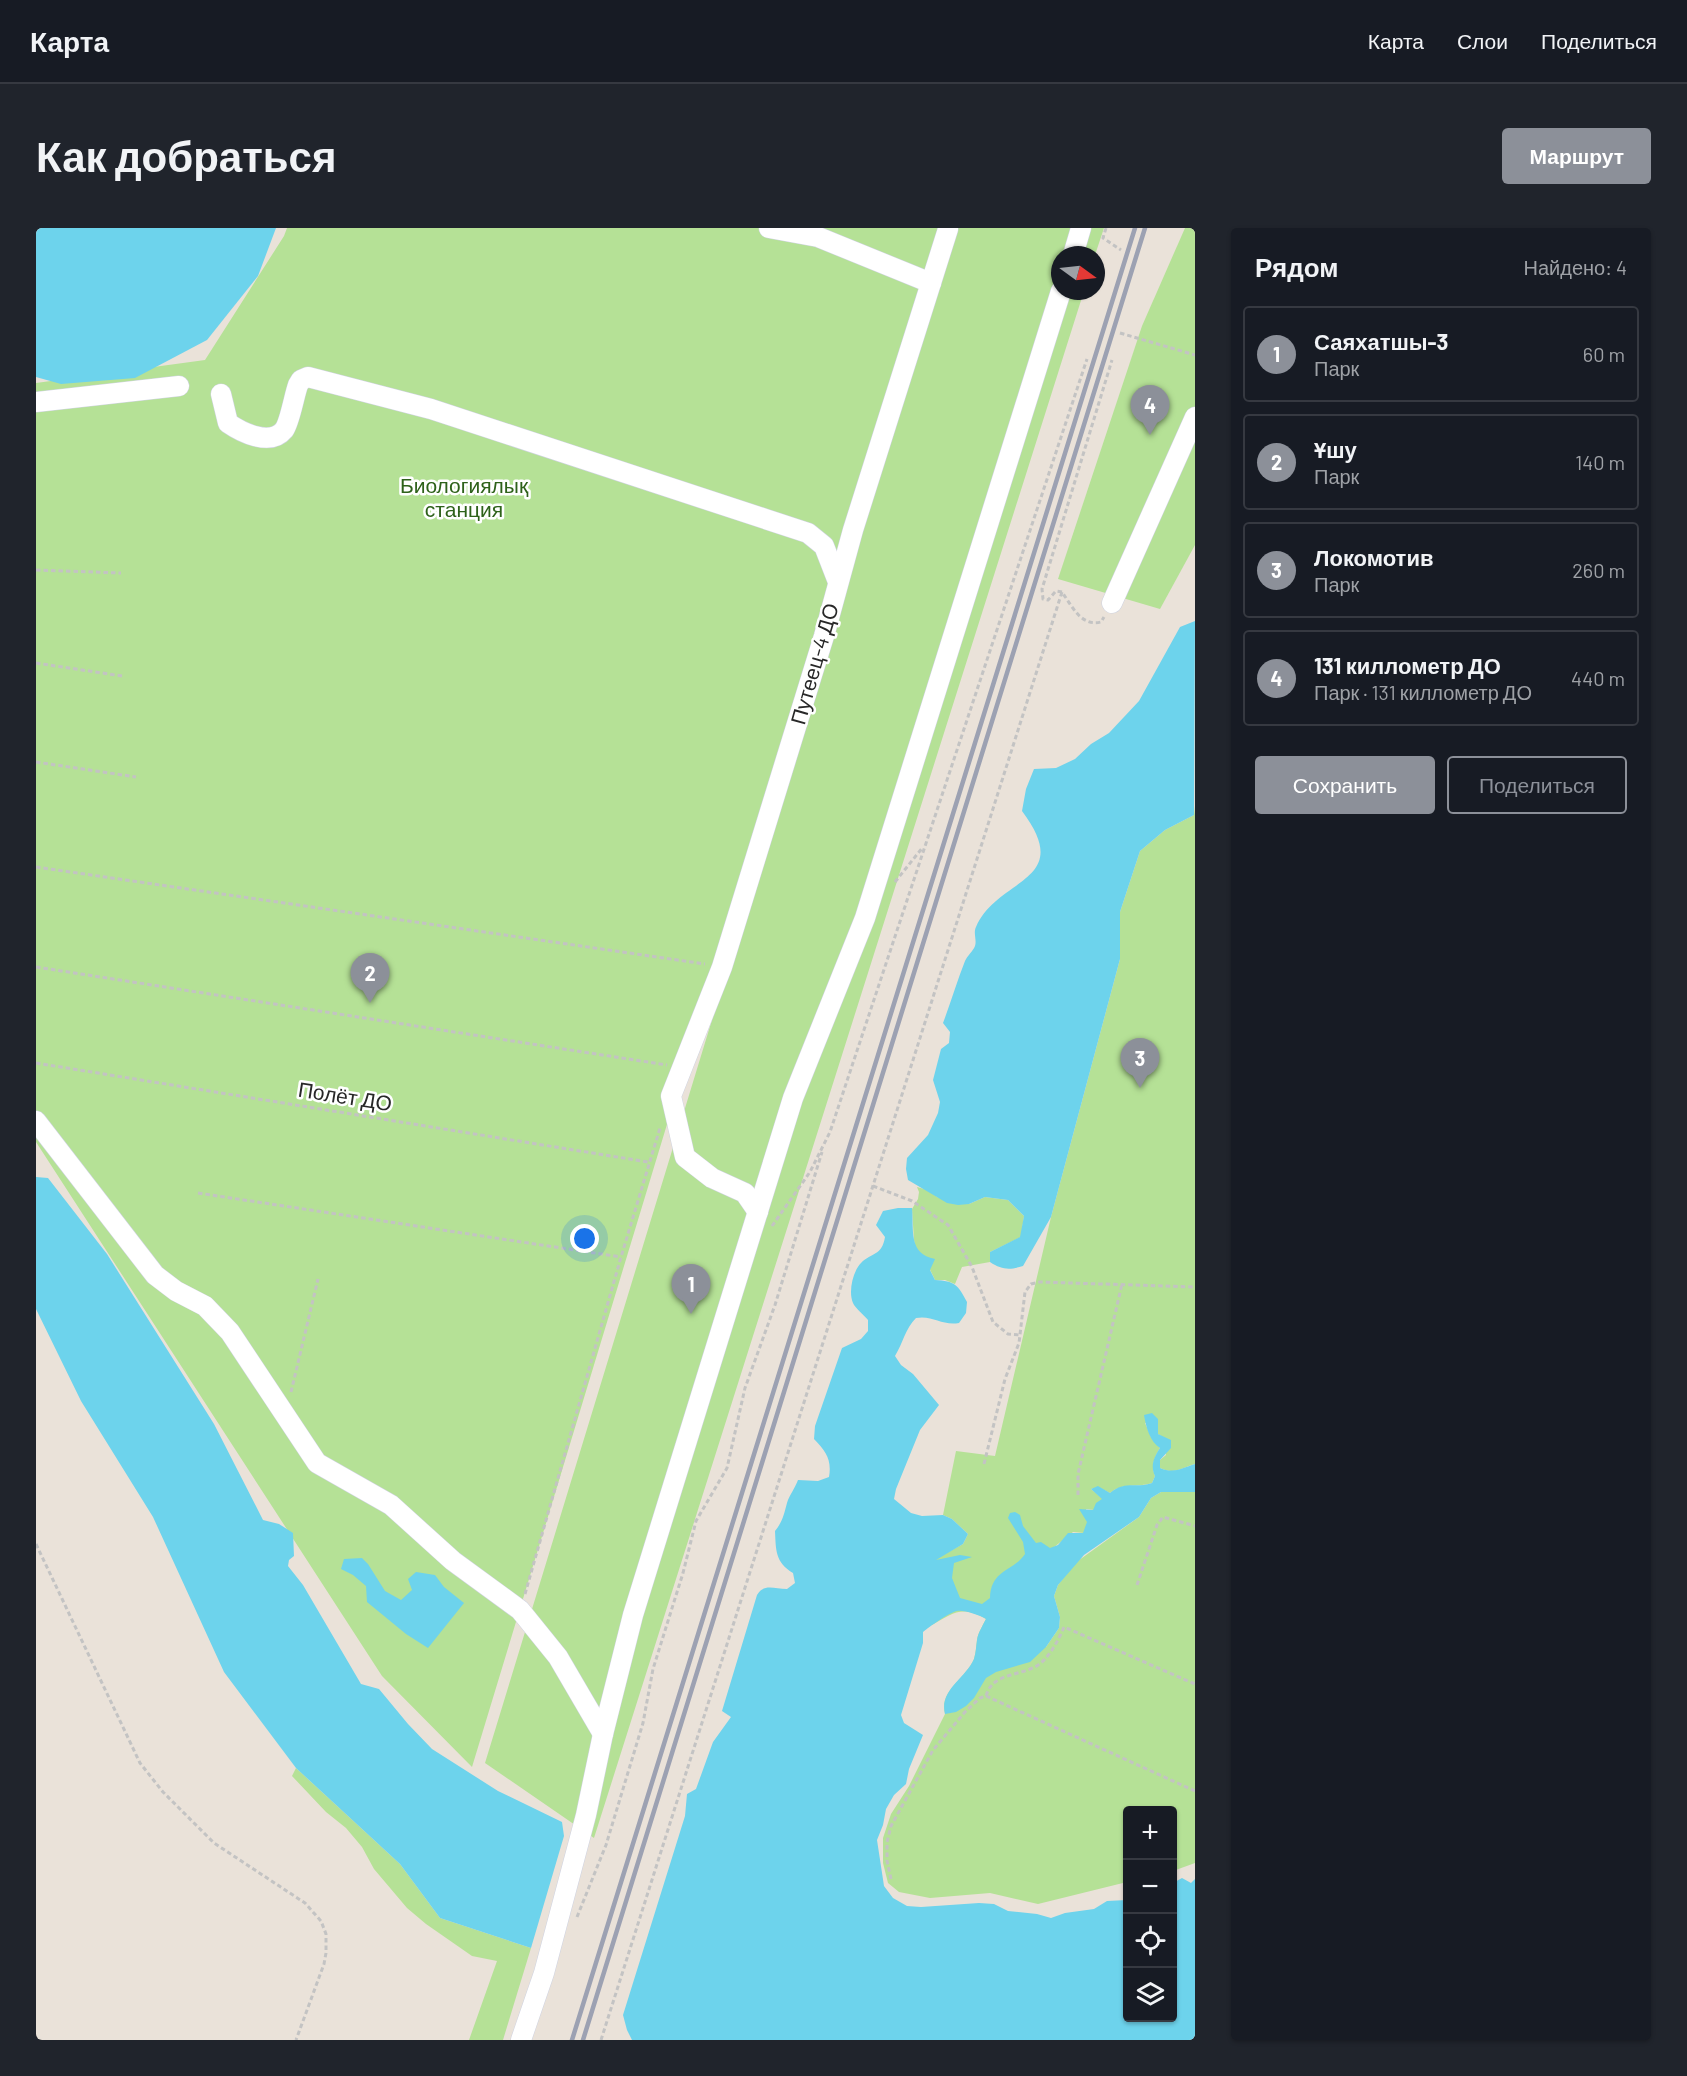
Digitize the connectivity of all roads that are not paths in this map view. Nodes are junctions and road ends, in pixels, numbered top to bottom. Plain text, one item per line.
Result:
1 (769, 228) edge
2 (1081, 228) edge
3 (948, 229) edge
4 (1075, 246) edge
5 (932, 283) junction
6 (1058, 300) edge
7 (179, 386) dead end
8 (221, 394) dead end
9 (36, 402) edge
10 (1195, 417) edge
11 (838, 582) junction
12 (1112, 603) road end
13 (36, 1121) edge
14 (763, 1221) junction
15 (603, 1734) junction
16 (521, 2040) edge

1 - 5 street
2 - 4 street
3 - 5 street, Путеец-4 ДО
5 - 11 street, Путеец-4 ДО
6 - 14 street
7 - 9 street
8 - 11 street
10 - 12 street
11 - 14 street, Путеец-4 ДО
13 - 15 street
14 - 15 street
15 - 16 street

